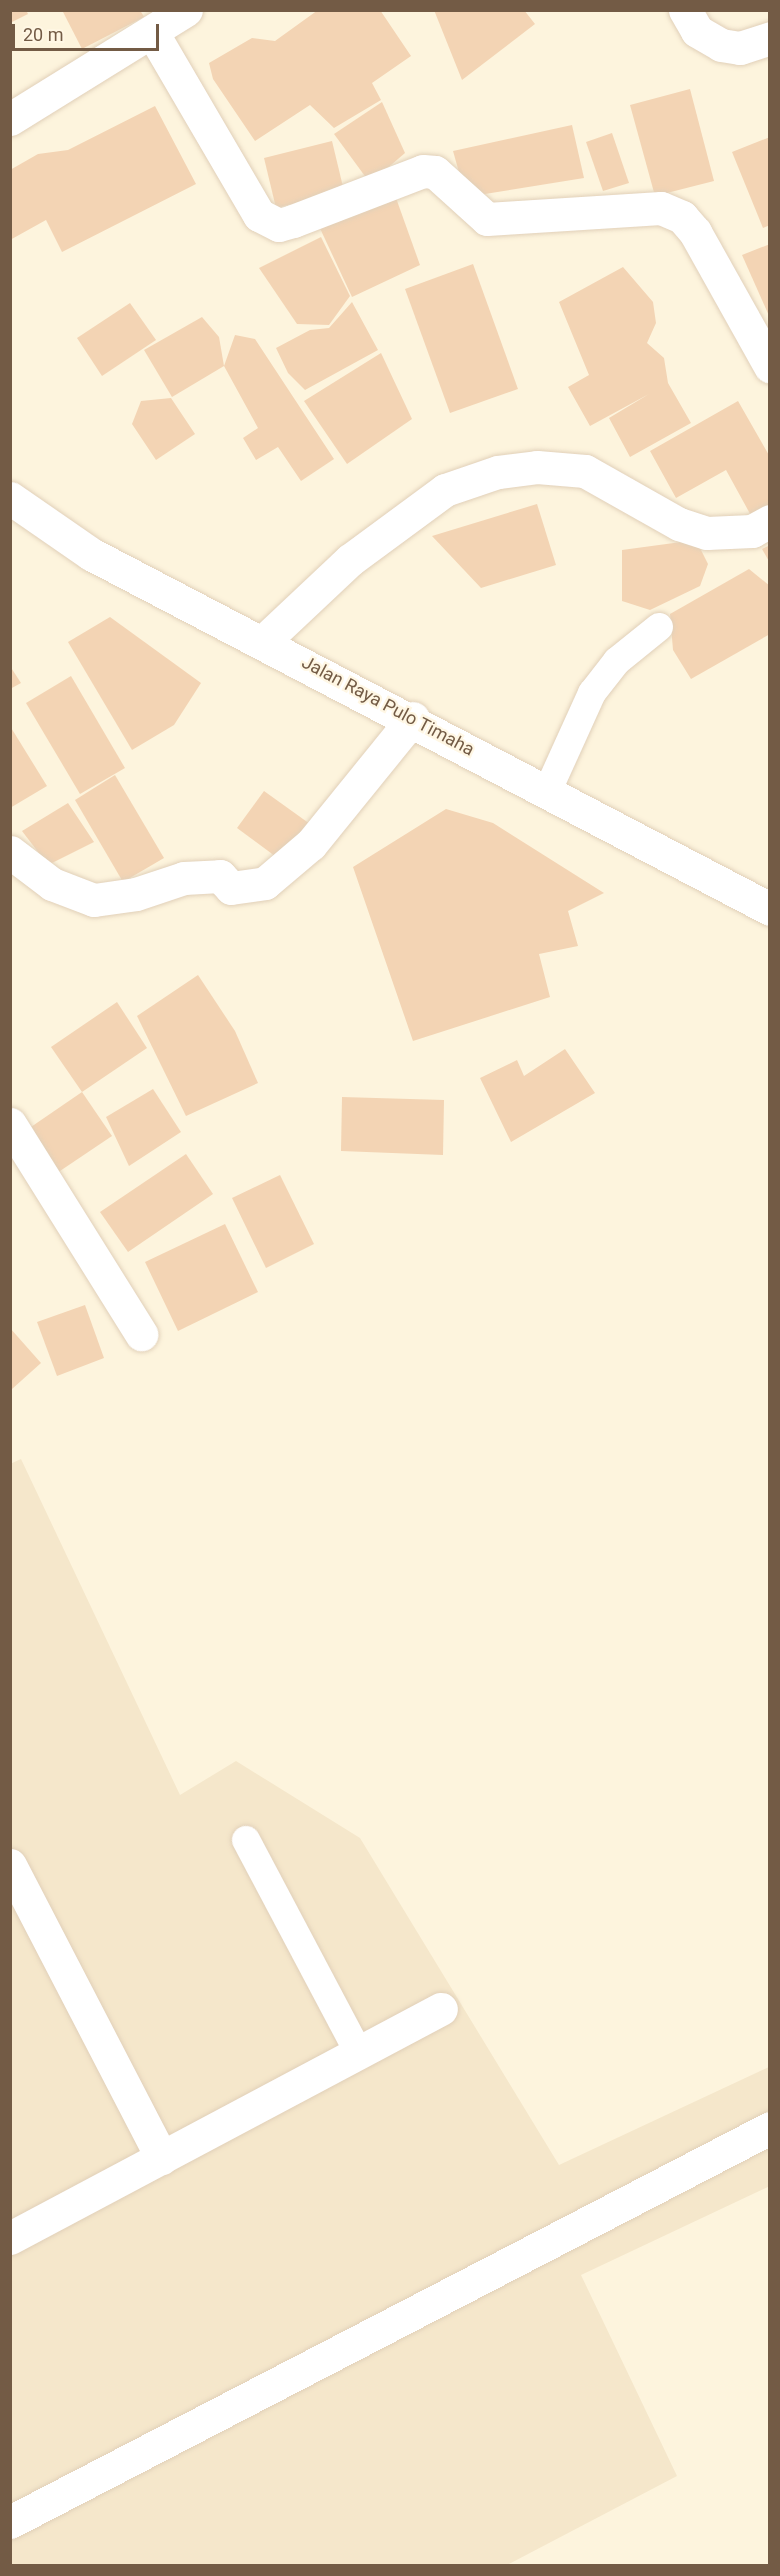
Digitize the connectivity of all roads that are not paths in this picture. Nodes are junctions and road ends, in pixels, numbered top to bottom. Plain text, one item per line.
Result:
1 (186, 10) edge
2 (685, 10) edge
3 (152, 32) junction
4 (770, 38) edge
5 (10, 119) edge
6 (770, 366) edge
7 (10, 498) edge
8 (770, 521) edge
9 (659, 627) dead end
10 (264, 641) junction
11 (413, 718) junction
12 (548, 790) junction
13 (10, 852) edge
14 (770, 909) edge
15 (10, 1124) edge
16 (141, 1334) dead end
17 (246, 1840) dead end
18 (10, 1865) edge
19 (441, 2009) dead end
20 (359, 2053) junction
21 (770, 2128) edge
22 (162, 2158) junction
23 (10, 2238) edge
24 (10, 2522) edge

1 - 3 street
2 - 4 street
3 - 5 street
3 - 6 street
7 - 10 street, Jalan Raya Pulo Timaha
8 - 10 street
9 - 12 lane
10 - 11 street, Jalan Raya Pulo Timaha
11 - 12 street, Jalan Raya Pulo Timaha
11 - 13 street
12 - 14 street, Jalan Raya Pulo Timaha
15 - 16 street
17 - 20 lane
18 - 22 street
19 - 20 street
20 - 22 street
21 - 24 street
22 - 23 street

